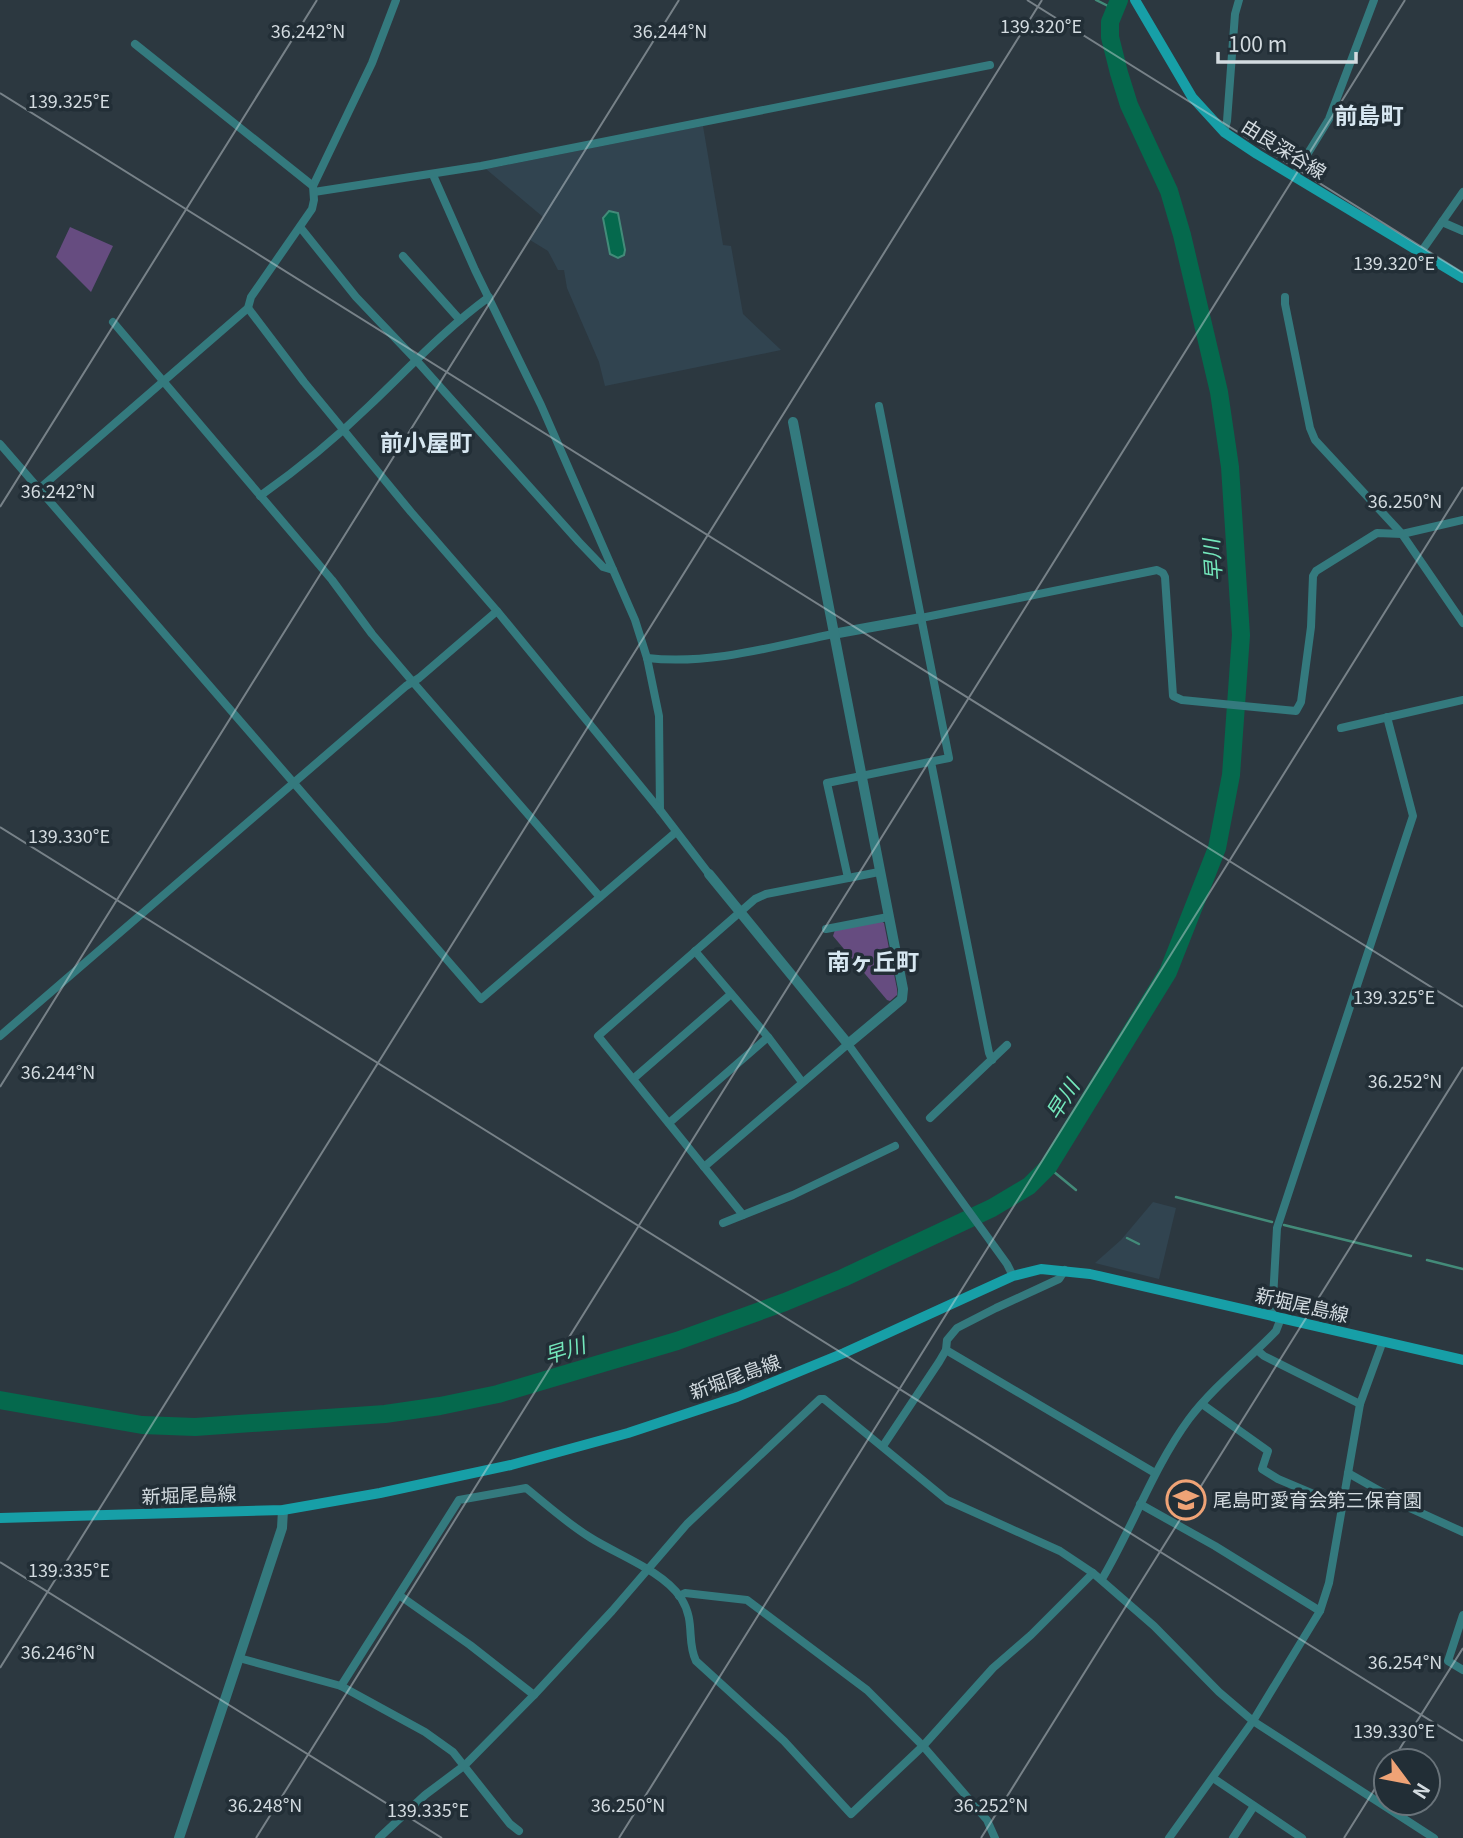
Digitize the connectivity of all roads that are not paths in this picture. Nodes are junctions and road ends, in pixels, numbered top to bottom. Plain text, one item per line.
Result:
1 (396, 0) edge
2 (1135, 0) edge
3 (1240, 0) edge
4 (1374, 0) edge
5 (135, 44) dead end
6 (990, 65) dead end
7 (1224, 132) junction
8 (433, 175) junction
9 (1294, 176) junction
10 (314, 189) junction
11 (1463, 192) edge
12 (1442, 222) junction
13 (300, 227) junction
14 (1463, 230) edge
15 (1421, 252) junction
16 (403, 256) dead end
17 (1463, 278) edge
18 (489, 297) junction
19 (1285, 297) dead end
20 (248, 308) junction
21 (460, 320) junction
22 (113, 321) dead end
23 (416, 360) junction
24 (164, 382) junction
25 (879, 406) dead end
26 (793, 422) dead end
27 (344, 429) junction
28 (0, 444) edge
29 (39, 489) junction
30 (260, 496) junction
31 (1463, 520) edge
32 (1402, 534) junction
33 (613, 570) junction
34 (497, 611) junction
35 (920, 618) junction
36 (1463, 623) edge
37 (833, 634) junction
38 (647, 658) junction
39 (412, 681) junction
40 (1463, 700) edge
41 (1387, 717) junction
42 (1341, 728) dead end
43 (931, 762) junction
44 (861, 775) junction
45 (293, 784) junction
46 (660, 810) junction
47 (676, 832) junction
48 (880, 872) junction
49 (709, 874) joint
50 (848, 878) junction
51 (600, 897) junction
52 (740, 912) junction
53 (888, 917) junction
54 (826, 929) dead end
55 (695, 951) junction
56 (732, 994) junction
57 (0, 1036) edge
58 (768, 1037) junction
59 (848, 1044) junction
60 (1007, 1045) dead end
61 (992, 1060) junction
62 (633, 1079) junction
63 (802, 1082) junction
64 (930, 1118) dead end
65 (669, 1123) junction
66 (895, 1146) dead end
67 (704, 1167) junction
68 (743, 1215) junction
69 (723, 1223) dead end
70 (1065, 1270) junction
71 (1013, 1276) junction
72 (1277, 1317) junction
73 (1383, 1341) junction
74 (946, 1350) junction
75 (1257, 1350) junction
76 (1463, 1360) edge
77 (1202, 1404) junction
78 (1360, 1404) junction
79 (883, 1446) junction
80 (1155, 1473) junction
81 (1348, 1473) junction
82 (1140, 1504) junction
83 (1342, 1506) junction
84 (283, 1510) junction
85 (0, 1518) edge
86 (1463, 1532) edge
87 (647, 1570) junction
88 (1093, 1573) junction
89 (1102, 1579) junction
90 (399, 1595) junction
91 (679, 1595) junction
92 (1320, 1612) junction
93 (1463, 1615) edge
94 (239, 1658) junction
95 (1463, 1671) edge
96 (341, 1686) junction
97 (534, 1695) junction
98 (1253, 1721) junction
99 (923, 1746) junction
100 (465, 1765) junction
101 (1213, 1778) junction
102 (1254, 1806) junction
103 (519, 1830) dead end
104 (179, 1838) edge
105 (379, 1838) edge
106 (995, 1838) edge
107 (1169, 1838) edge
108 (1233, 1838) edge
109 (1301, 1838) edge
110 (1434, 1838) edge

1 - 10 street
2 - 7 main road, 由良深谷線
3 - 7 street
4 - 9 street
5 - 10 street
6 - 8 street
7 - 9 main road, 由良深谷線
8 - 10 street
8 - 18 street
9 - 15 main road, 由良深谷線
10 - 13 street
11 - 12 street
12 - 14 street
12 - 15 street
13 - 20 street
13 - 23 street
15 - 17 main road, 由良深谷線
16 - 21 street
18 - 21 street
18 - 33 street
19 - 32 street
20 - 24 street
20 - 27 street
21 - 23 street
22 - 24 street
23 - 27 street
23 - 33 street
24 - 29 street
24 - 30 street
25 - 35 street
26 - 37 street
27 - 30 street
27 - 34 street
28 - 29 street
29 - 45 street
30 - 39 street
31 - 32 street
32 - 35 street
32 - 36 street
33 - 38 street
34 - 39 street
34 - 46 street
35 - 37 street
35 - 43 street
37 - 38 street
37 - 44 street
38 - 46 street
39 - 45 street
39 - 51 street
40 - 41 street
41 - 42 street
41 - 72 street
43 - 44 street
43 - 61 street
44 - 48 street
44 - 50 street
45 - 51 street
45 - 57 street
46 - 47 street
47 - 49 street
47 - 51 street
48 - 50 street
48 - 53 street
49 - 52 street
50 - 52 street
52 - 55 street
52 - 59 street
53 - 54 street
53 - 59 street
55 - 56 street
55 - 62 street
56 - 58 street
56 - 62 street
58 - 63 street
58 - 65 street
59 - 63 street
59 - 71 street
60 - 61 street
61 - 64 street
62 - 65 street
63 - 67 street
65 - 67 street
66 - 68 street
67 - 68 street
68 - 69 street
70 - 71 main road, 新堀尾島線
70 - 72 main road, 新堀尾島線
70 - 74 street
71 - 84 main road, 新堀尾島線
72 - 73 main road, 新堀尾島線
72 - 75 street
73 - 76 main road, 新堀尾島線
73 - 78 street
74 - 79 street
74 - 80 street
75 - 77 street
75 - 78 street
77 - 80 street
77 - 83 street
78 - 81 street
79 - 87 street
79 - 88 street
80 - 82 street
81 - 83 street
81 - 86 street
82 - 89 street
82 - 92 street
83 - 92 street
84 - 85 main road, 新堀尾島線
84 - 94 street
87 - 90 street
87 - 91 street
87 - 97 street
88 - 89 street
88 - 99 street
89 - 98 street
90 - 96 street
90 - 97 street
91 - 99 street
91 - 99 street
92 - 98 street
93 - 95 street
94 - 96 street
94 - 104 street
96 - 100 street
97 - 100 street
98 - 101 street
98 - 110 street
99 - 106 street
100 - 103 street
100 - 105 street
101 - 102 street
101 - 107 street
102 - 108 street
102 - 109 street

